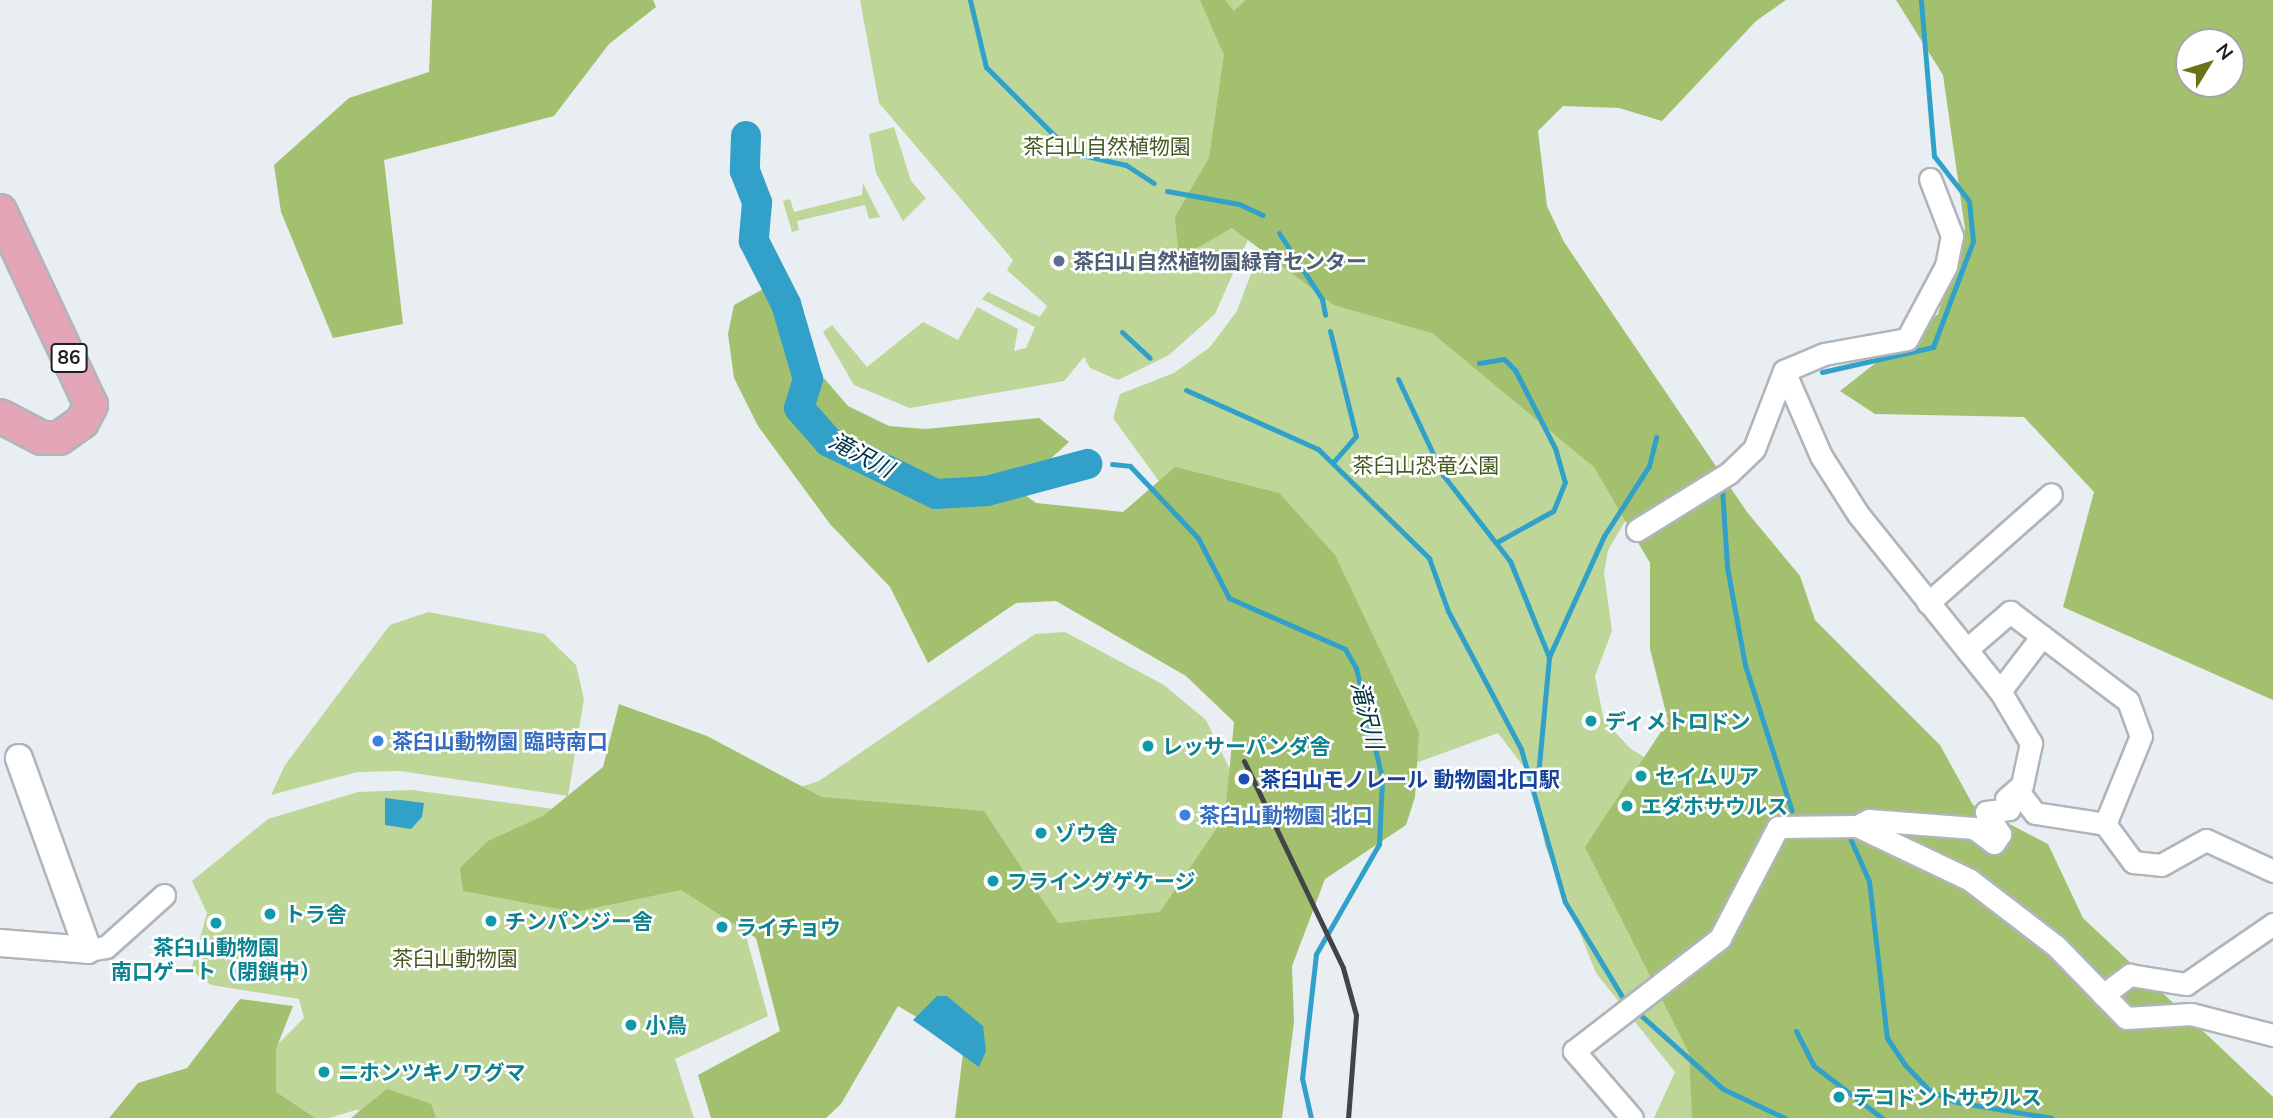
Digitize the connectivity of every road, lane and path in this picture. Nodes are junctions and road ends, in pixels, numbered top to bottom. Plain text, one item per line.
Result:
1 (1930, 179) dead end
2 (0, 211) edge
3 (1784, 371) junction
4 (0, 416) edge
5 (2051, 494) dead end
6 (1637, 530) dead end
7 (1928, 603) junction
8 (2042, 636) junction
9 (1966, 649) junction
10 (2000, 691) junction
11 (19, 758) dead end
12 (2017, 790) junction
13 (2105, 824) junction
14 (1857, 826) junction
15 (2273, 871) edge
16 (164, 895) dead end
17 (2273, 924) edge
18 (0, 943) edge
19 (88, 950) junction
20 (2103, 995) junction
21 (2273, 1035) edge
22 (1632, 1118) edge

1 - 3 street
2 - 4 main road, 86
3 - 6 street
3 - 7 street
5 - 7 street
7 - 9 street
8 - 9 street
8 - 10 street
8 - 13 street
9 - 10 street
10 - 12 street
11 - 19 street
12 - 13 street
12 - 14 street
13 - 15 street
14 - 20 street
14 - 22 street
16 - 19 street
17 - 20 street
18 - 19 street
20 - 21 street

